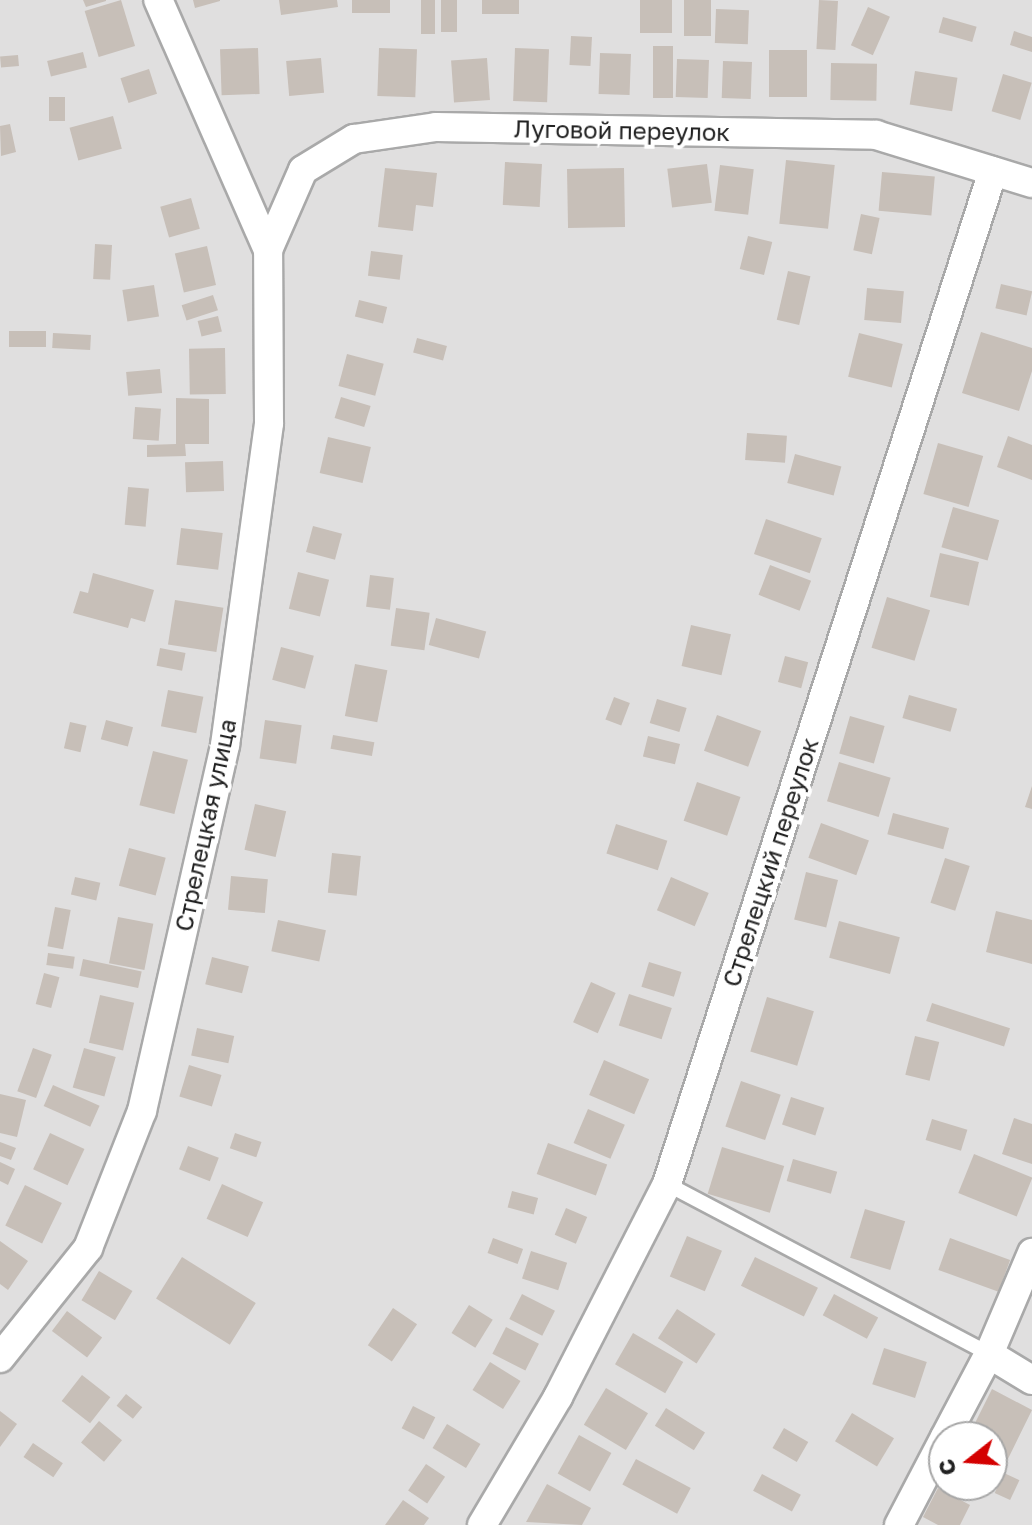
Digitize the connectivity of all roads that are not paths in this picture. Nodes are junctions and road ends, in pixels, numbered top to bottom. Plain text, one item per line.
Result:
1 (158, 0) edge
2 (993, 171) junction
3 (1032, 183) edge
4 (268, 250) junction
5 (667, 1184) junction
6 (1032, 1253) edge
7 (989, 1354) junction
8 (0, 1358) edge
9 (1032, 1380) edge
10 (954, 1421) edge
11 (928, 1470) edge
12 (482, 1525) edge
13 (899, 1525) edge

1 - 4 street
2 - 3 street, Луговой переулок
2 - 4 street, Луговой переулок
2 - 5 street, Стрелецкий переулок
4 - 8 street, Стрелецкая улица
5 - 7 lane
5 - 12 street, Стрелецкий переулок
6 - 7 street
7 - 9 street
7 - 10 street
11 - 13 street

